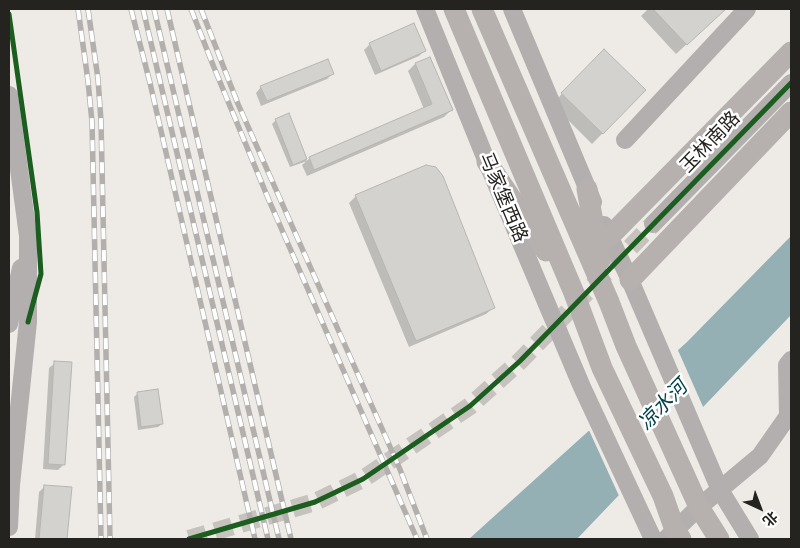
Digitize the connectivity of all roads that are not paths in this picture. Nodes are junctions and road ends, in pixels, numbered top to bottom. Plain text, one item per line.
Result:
1 (425, 9) edge
2 (454, 9) edge
3 (482, 9) edge
4 (512, 9) edge
5 (747, 9) edge
6 (791, 52) edge
7 (791, 83) edge
8 (9, 95) edge
9 (791, 112) edge
10 (625, 140) dead end
11 (487, 162) junction
12 (587, 190) junction
13 (653, 224) tunnel mouth
14 (28, 236) junction
15 (609, 237) junction
16 (630, 280) junction
17 (574, 294) junction
18 (608, 302) junction
19 (9, 324) edge
20 (791, 360) edge
21 (720, 490) junction
22 (700, 507) junction
23 (9, 511) edge
24 (9, 527) edge
25 (674, 536) edge
26 (654, 539) edge
27 (719, 539) edge
28 (750, 539) edge

1 - 11 street, 马家堡西路
2 - 17 main road, 马家堡西路
3 - 18 main road
4 - 12 street
5 - 10 street
6 - 15 main road, 玉林南路
7 - 13 street, 玉林南路
8 - 14 street
9 - 16 main road, 玉林南路
11 - 17 main road
11 - 26 street, 马家堡西路
12 - 15 street
12 - 18 main road
14 - 19 street
14 - 23 street
15 - 16 street
16 - 21 street
17 - 25 main road, 马家堡西路
18 - 22 main road
20 - 21 street
21 - 22 street
21 - 28 street
22 - 25 street
22 - 27 main road
23 - 24 street

